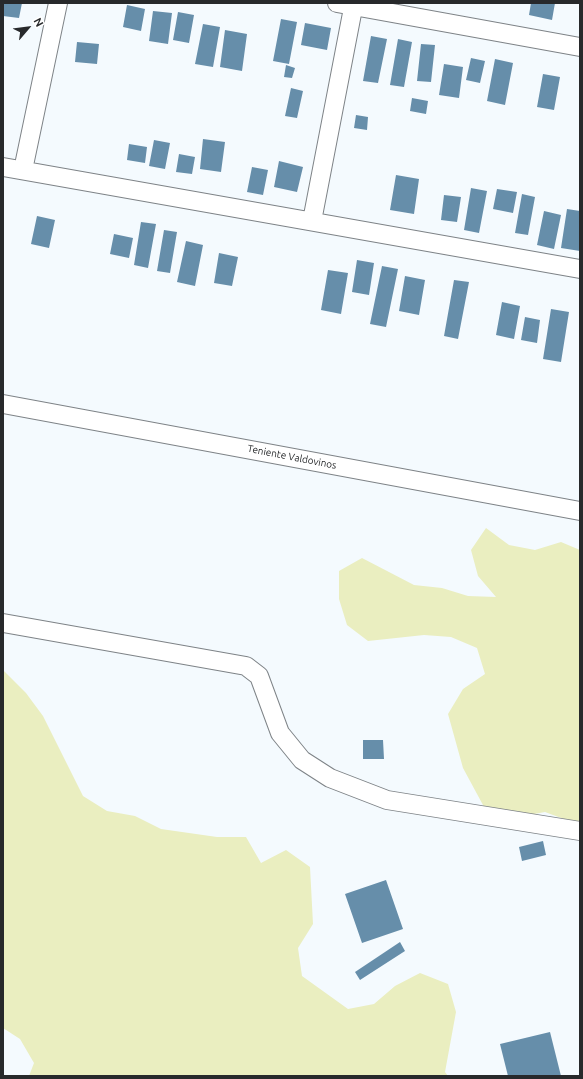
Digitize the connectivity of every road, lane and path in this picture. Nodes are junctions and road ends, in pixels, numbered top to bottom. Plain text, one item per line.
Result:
1 (58, 3) edge
2 (348, 4) edge
3 (580, 46) edge
4 (3, 166) edge
5 (23, 170) junction
6 (312, 221) junction
7 (580, 269) edge
8 (3, 404) edge
9 (580, 511) edge
10 (3, 623) edge
11 (580, 831) edge

1 - 5 street
2 - 3 street
2 - 6 street
4 - 5 street
5 - 6 street
6 - 7 street
8 - 9 street, Teniente Valdovinos
10 - 11 street

